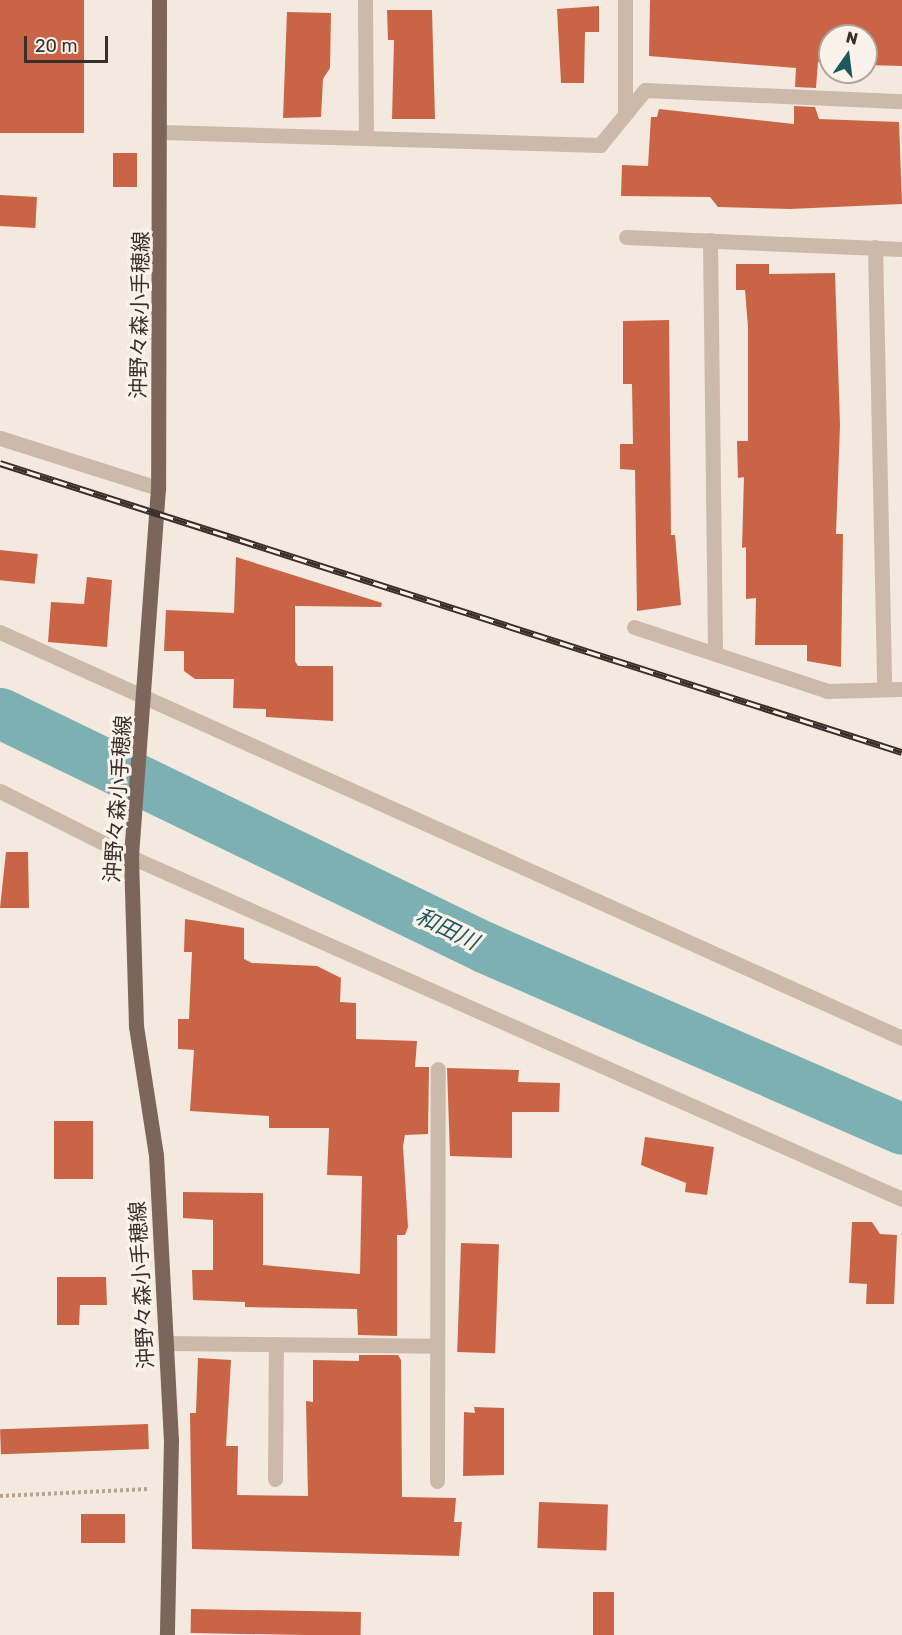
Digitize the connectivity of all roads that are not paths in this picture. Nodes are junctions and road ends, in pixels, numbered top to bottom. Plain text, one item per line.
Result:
1 (159, 0) edge
2 (365, 0) edge
3 (625, 0) edge
4 (902, 101) edge
5 (625, 113) junction
6 (163, 132) junction
7 (366, 138) junction
8 (626, 237) dead end
9 (710, 240) junction
10 (875, 248) junction
11 (902, 249) edge
12 (0, 438) edge
13 (158, 489) junction
14 (634, 627) dead end
15 (0, 632) edge
16 (715, 654) junction
17 (884, 689) junction
18 (902, 689) edge
19 (145, 705) junction
20 (0, 791) edge
21 (131, 857) junction
22 (902, 1038) edge
23 (438, 1069) dead end
24 (902, 1199) edge
25 (166, 1342) junction
26 (276, 1344) junction
27 (437, 1346) junction
28 (274, 1479) dead end
29 (437, 1481) dead end
30 (167, 1635) edge

1 - 6 main road, 沖野々森小手穂線
2 - 7 street
3 - 5 street
4 - 5 street
5 - 7 street
6 - 7 street
6 - 13 main road, 沖野々森小手穂線
8 - 9 street
9 - 10 street
9 - 16 street
10 - 11 street
10 - 17 street
12 - 13 street
13 - 19 main road, 沖野々森小手穂線
14 - 16 street
15 - 19 street
16 - 17 street
17 - 18 street
19 - 21 main road, 沖野々森小手穂線
19 - 22 street
20 - 21 street
21 - 24 street
21 - 25 main road, 沖野々森小手穂線
23 - 27 street
25 - 26 street
25 - 30 main road, 沖野々森小手穂線
26 - 27 street
26 - 28 street
27 - 29 street

